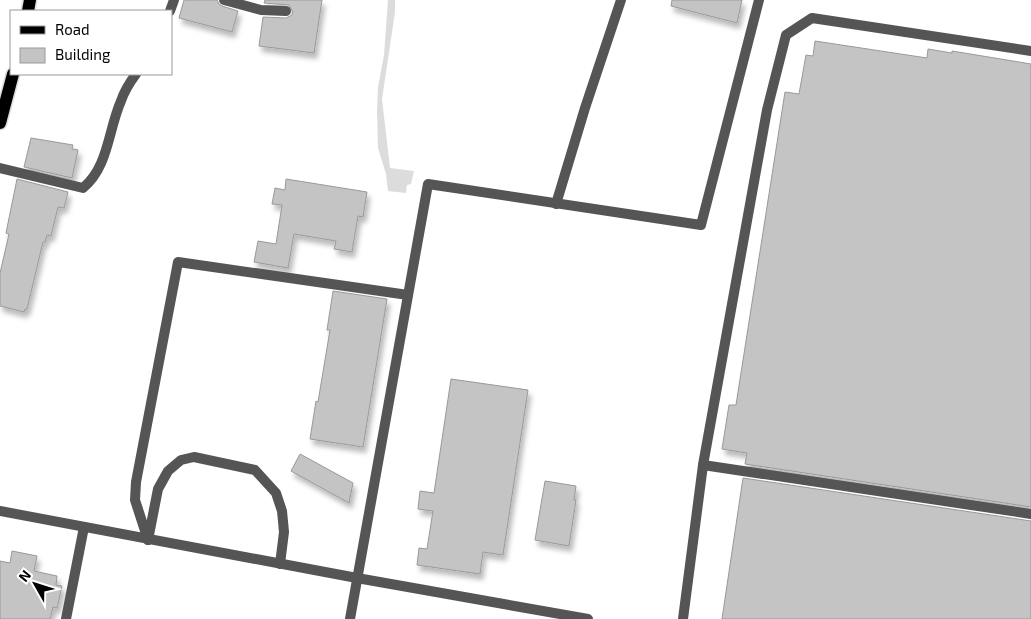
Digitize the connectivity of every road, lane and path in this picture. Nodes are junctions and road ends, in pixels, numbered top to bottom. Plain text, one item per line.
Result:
1 (224, 0) edge
2 (621, 0) edge
3 (759, 0) edge
4 (286, 12) dead end
5 (1031, 51) edge
6 (13, 75) edge
7 (135, 75) edge
8 (0, 123) edge
9 (0, 168) edge
10 (556, 204) junction
11 (408, 295) junction
12 (703, 465) junction
13 (0, 510) edge
14 (1031, 514) edge
15 (84, 527) junction
16 (148, 540) junction
17 (280, 564) junction
18 (357, 578) junction
19 (66, 619) edge
20 (350, 619) edge
21 (588, 619) edge
22 (683, 619) edge

1 - 4 street
2 - 10 street
3 - 10 street
5 - 12 street
6 - 8 main road
7 - 9 street
10 - 11 street
11 - 16 street
11 - 18 street
12 - 14 street
12 - 22 street
13 - 15 street
15 - 16 street
15 - 19 street
16 - 17 street
16 - 17 street
17 - 18 street
18 - 20 street
18 - 21 street

